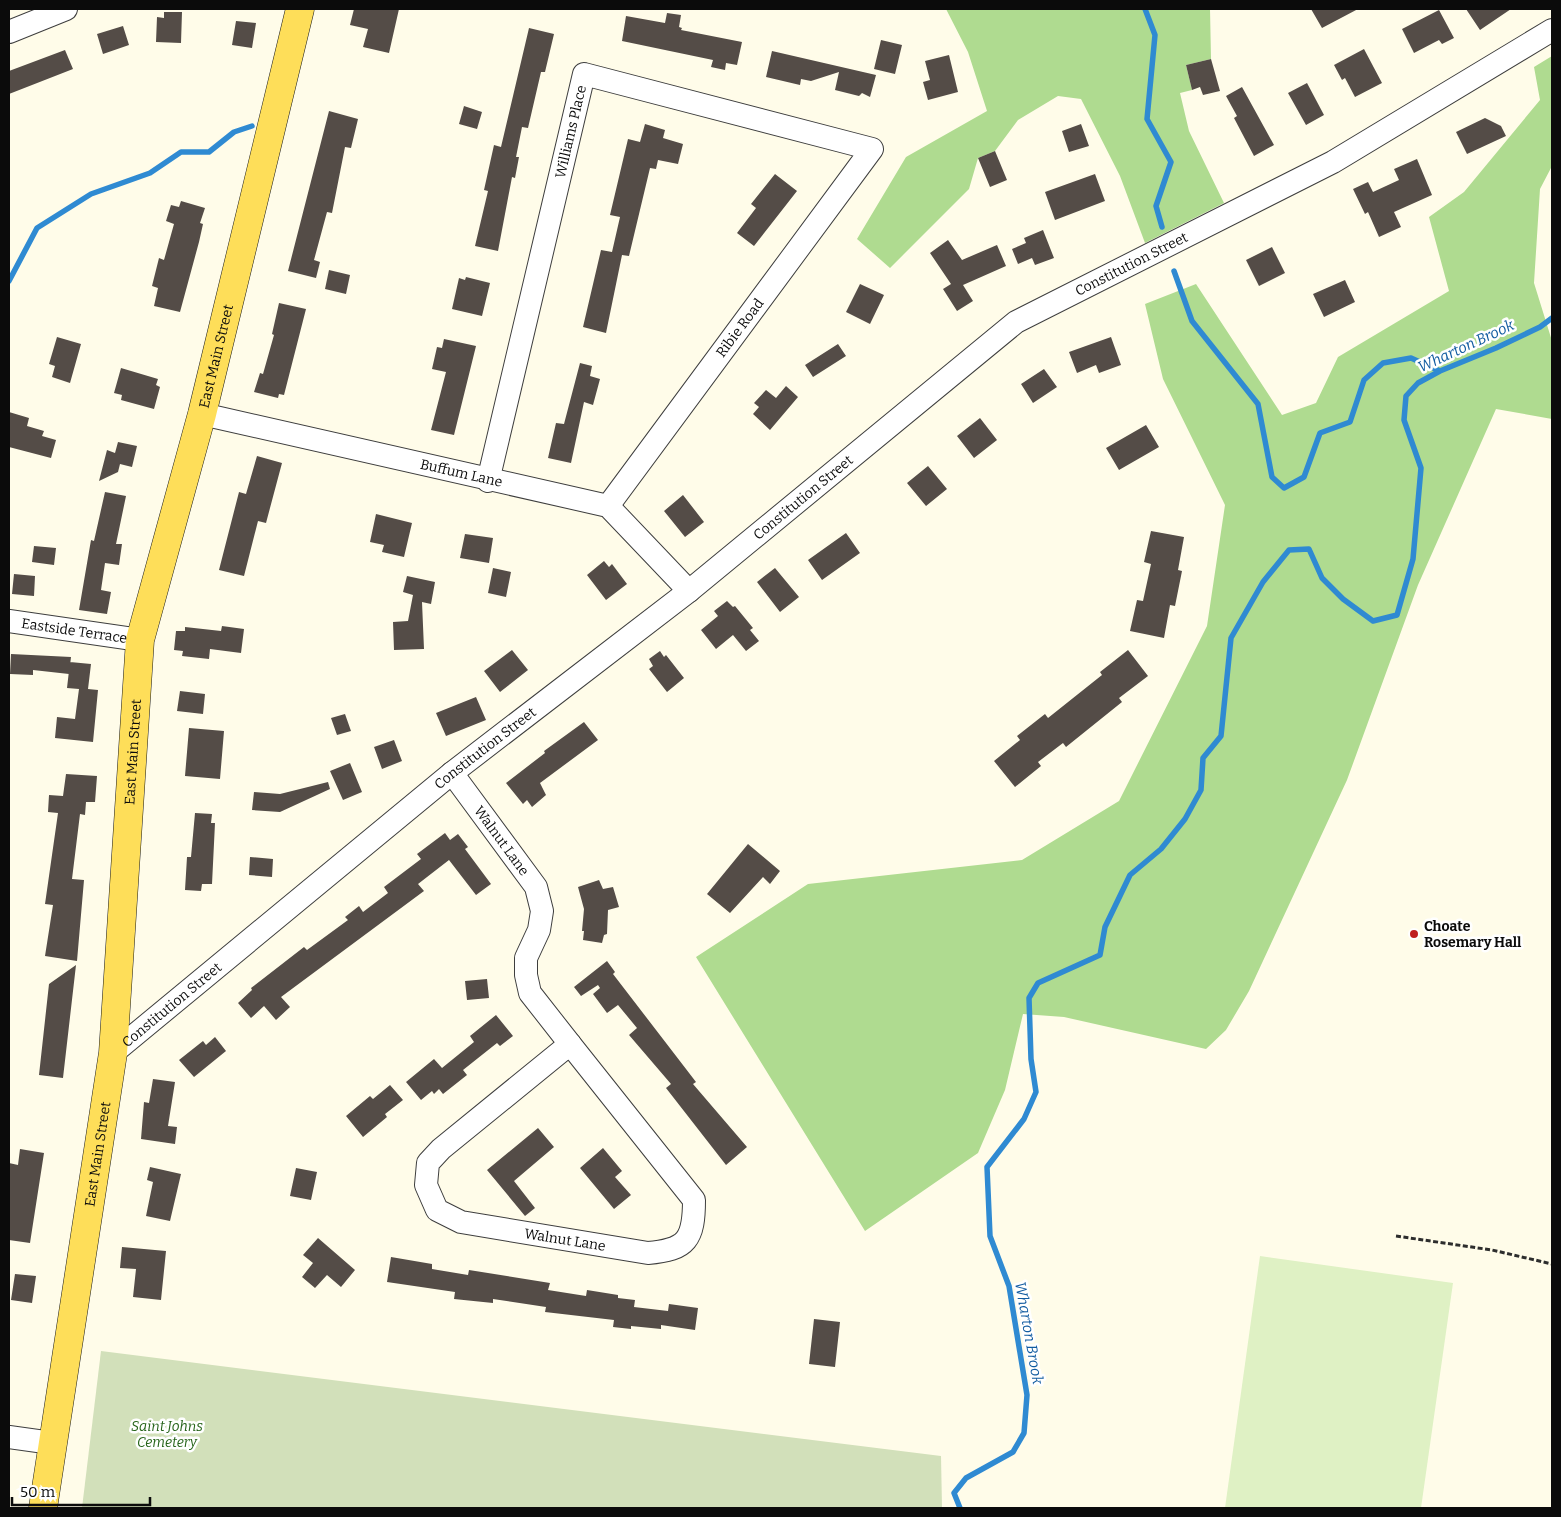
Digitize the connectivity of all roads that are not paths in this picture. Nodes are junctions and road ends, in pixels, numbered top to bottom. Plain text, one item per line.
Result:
1 (66, 9) edge
2 (300, 9) edge
3 (1552, 30) edge
4 (9, 32) edge
5 (872, 149) joint
6 (202, 414) junction
7 (488, 481) junction
8 (608, 506) junction
9 (689, 591) junction
10 (9, 621) edge
11 (140, 640) junction
12 (452, 773) junction
13 (570, 1044) junction
14 (113, 1053) junction
15 (9, 1437) edge
16 (52, 1443) junction
17 (43, 1508) edge

1 - 4 street
2 - 6 main road, East Main Street
3 - 9 street, Constitution Street
5 - 7 street, Williams Place
5 - 8 street, Ribie Road
6 - 7 street, Buffum Lane
6 - 11 main road, East Main Street
7 - 8 street, Buffum Lane
8 - 9 street
9 - 12 street, Constitution Street
10 - 11 street, Eastside Terrace
11 - 14 main road, East Main Street
12 - 13 street, Walnut Lane
12 - 14 street, Constitution Street
13 - 13 street, Walnut Lane
14 - 16 main road, East Main Street
15 - 16 street
16 - 17 main road, East Main Street

